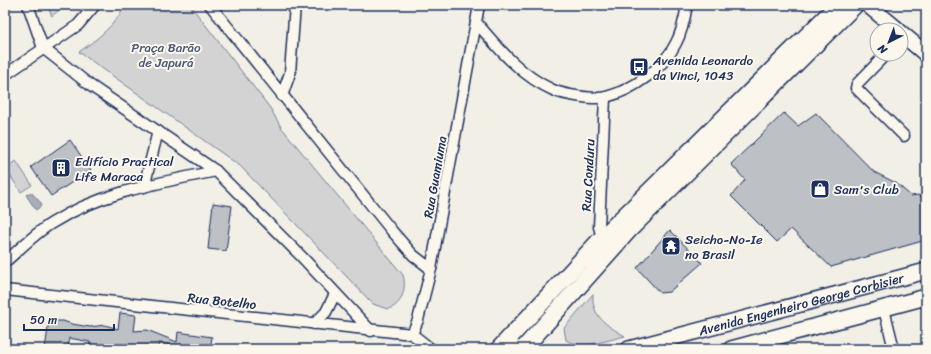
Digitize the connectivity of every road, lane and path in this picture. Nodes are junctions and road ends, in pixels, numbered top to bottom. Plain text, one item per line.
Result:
1 (28, 5) edge
2 (96, 5) edge
3 (210, 5) edge
4 (295, 5) edge
5 (480, 5) edge
6 (687, 5) edge
7 (838, 5) edge
8 (855, 5) edge
9 (868, 5) edge
10 (476, 22) junction
11 (887, 22) edge
12 (909, 40) edge
13 (42, 48) junction
14 (926, 54) edge
15 (878, 62) edge
16 (5, 75) edge
17 (282, 96) junction
18 (605, 98) junction
19 (158, 131) junction
20 (904, 136) dead end
21 (216, 170) junction
22 (144, 187) junction
23 (606, 244) junction
24 (5, 262) edge
25 (431, 269) junction
26 (926, 271) edge
27 (5, 290) edge
28 (335, 294) junction
29 (926, 297) edge
30 (884, 309) junction
31 (314, 324) junction
32 (371, 331) junction
33 (412, 334) junction
34 (500, 348) edge
35 (431, 349) edge
36 (519, 349) edge
37 (523, 349) edge
38 (629, 349) edge
39 (731, 349) edge
40 (894, 349) edge

1 - 13 street
2 - 13 street
3 - 17 street
4 - 17 street
5 - 10 street, Rua Guamiuma
6 - 18 street
7 - 23 main road
8 - 23 main road
9 - 11 main road
10 - 18 street
10 - 25 street, Rua Guamiuma
12 - 14 main road
13 - 16 street
13 - 19 street
15 - 20 street
17 - 25 street
18 - 23 street, Rua Conduru
19 - 21 street
19 - 22 street
21 - 22 street
21 - 28 street
22 - 24 street
23 - 34 main road
23 - 37 main road
25 - 33 street, Rua Guamiuma
26 - 38 main road, Avenida Engenheiro George Corbisier
27 - 31 street, Rua Botelho
28 - 31 street
28 - 32 street
29 - 30 main road, Avenida Engenheiro George Corbisier
30 - 39 main road, Avenida Engenheiro George Corbisier
30 - 40 street
31 - 32 street, Rua Botelho
32 - 33 street, Rua Botelho
33 - 35 street
34 - 36 main road

